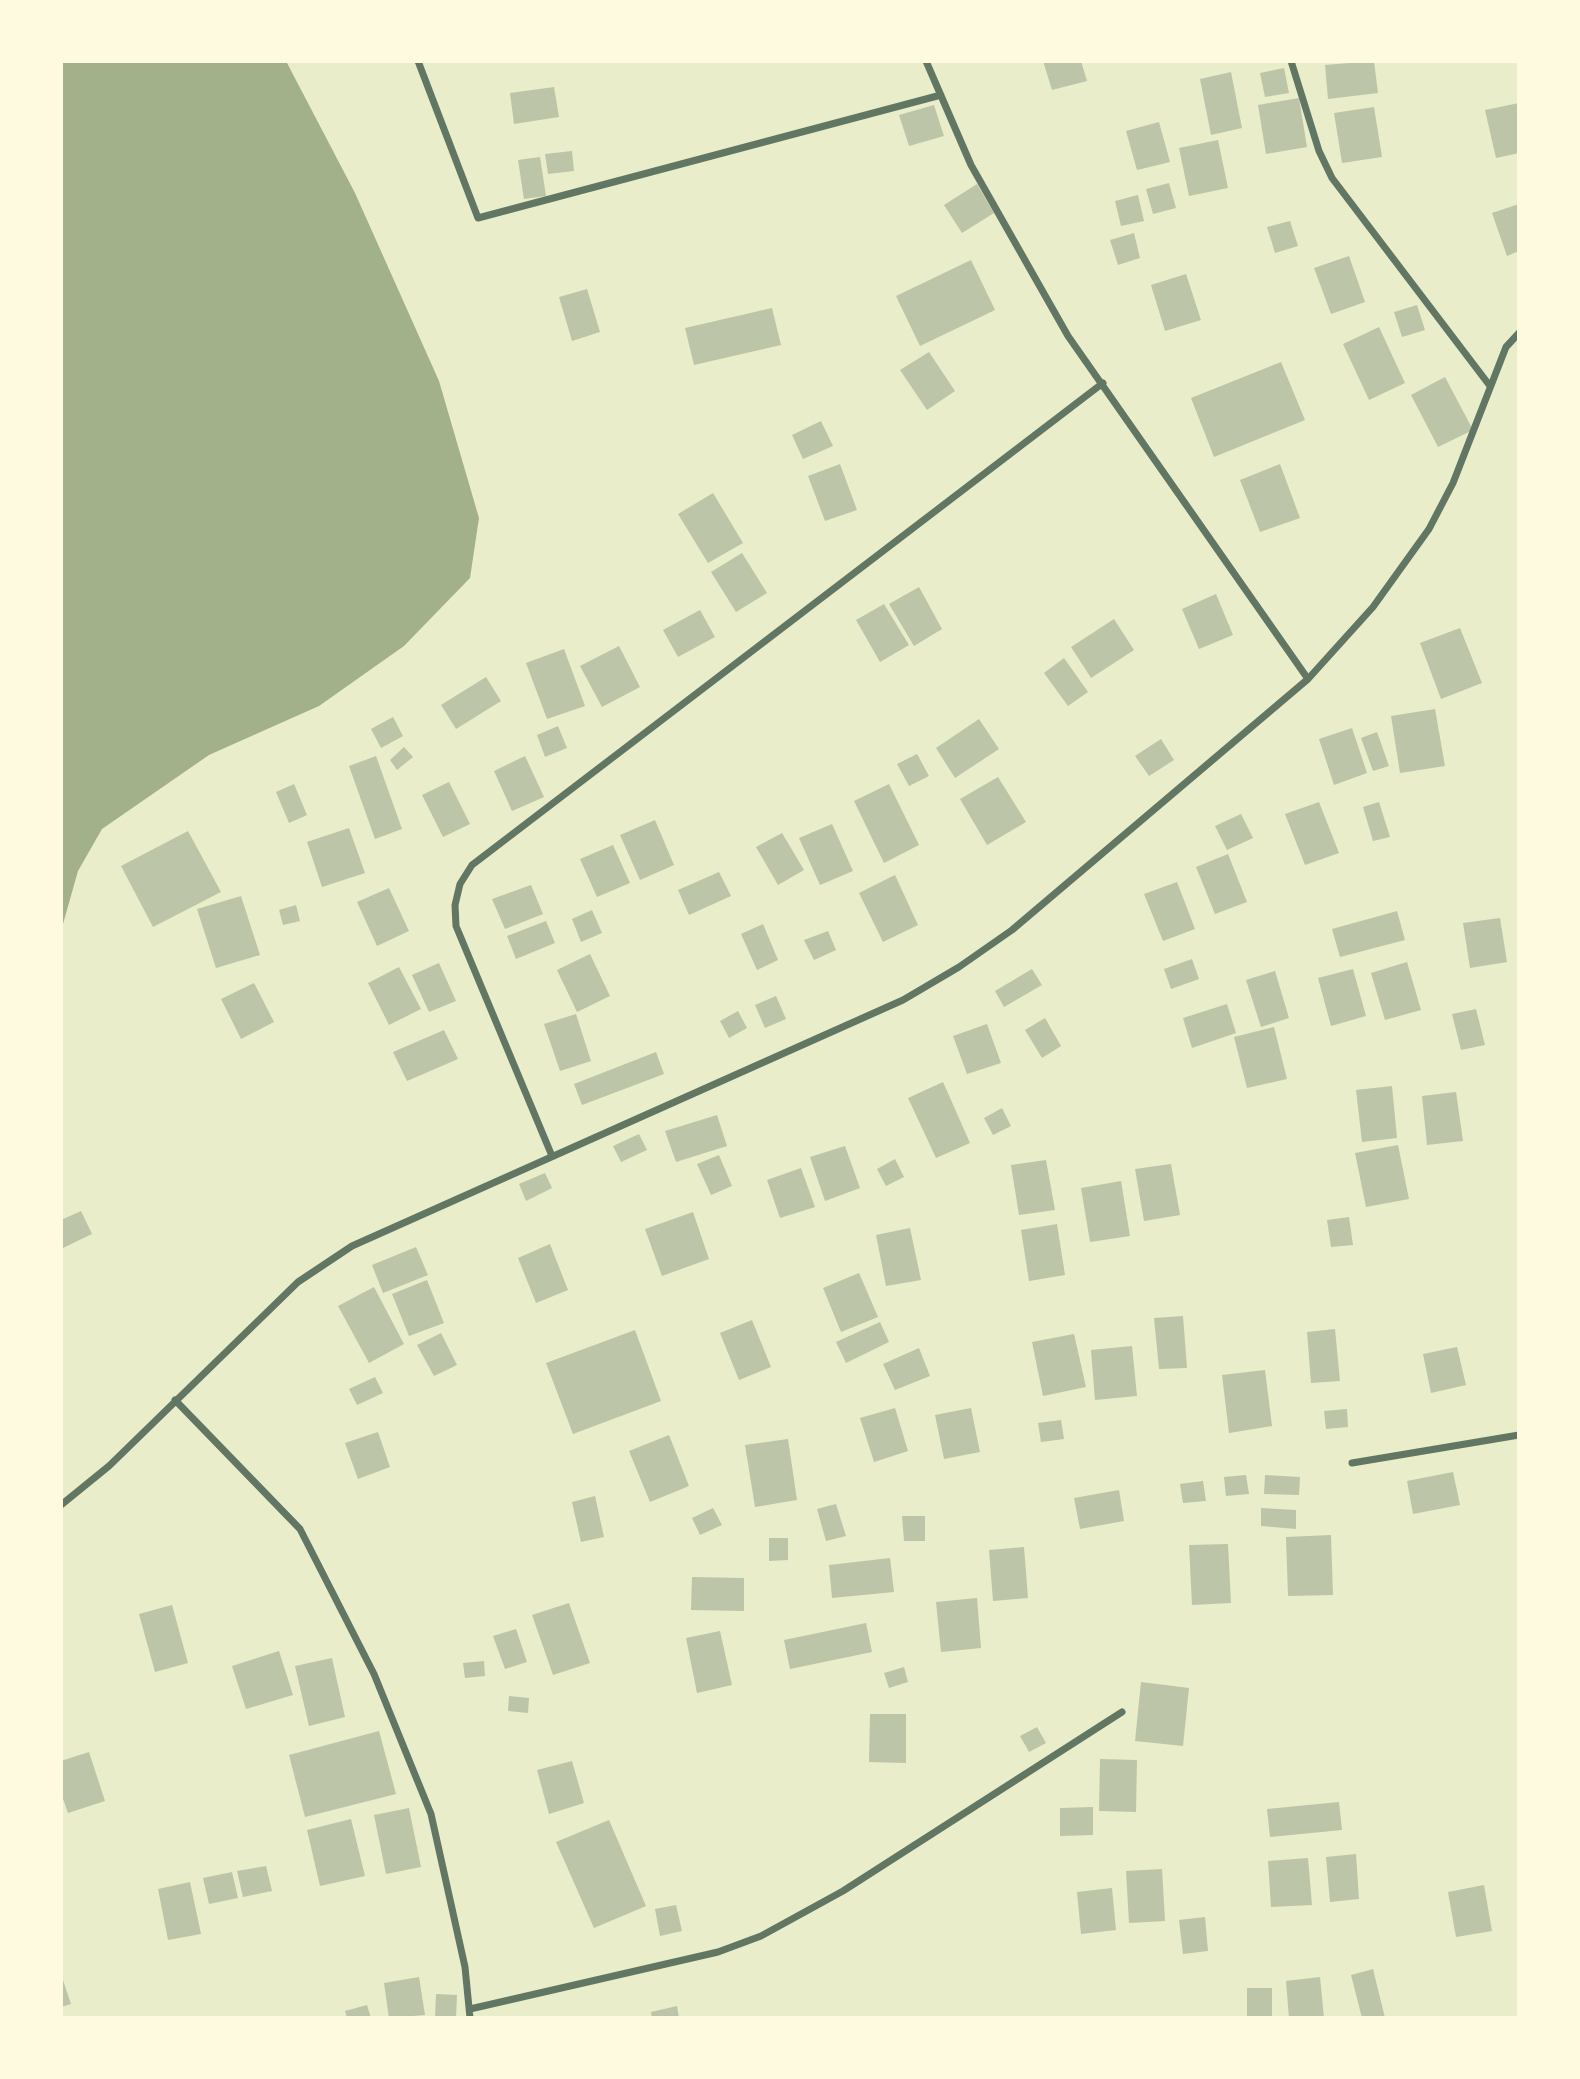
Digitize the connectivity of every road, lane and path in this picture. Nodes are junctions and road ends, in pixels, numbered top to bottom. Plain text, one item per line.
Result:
1 (418, 61) edge
2 (926, 61) edge
3 (1291, 61) edge
4 (941, 95) junction
5 (1519, 333) edge
6 (1103, 383) junction
7 (1490, 386) junction
8 (1308, 679) junction
9 (552, 1156) junction
10 (175, 1400) junction
11 (1519, 1435) edge
12 (1352, 1463) dead end
13 (61, 1505) edge
14 (1122, 1712) dead end
15 (470, 2013) edge

1 - 4 street
2 - 4 street
3 - 7 street
4 - 6 street
5 - 7 street
6 - 8 street
6 - 9 street
7 - 8 street
8 - 9 street
9 - 10 street
10 - 13 street
10 - 15 street
11 - 12 street
14 - 15 street

